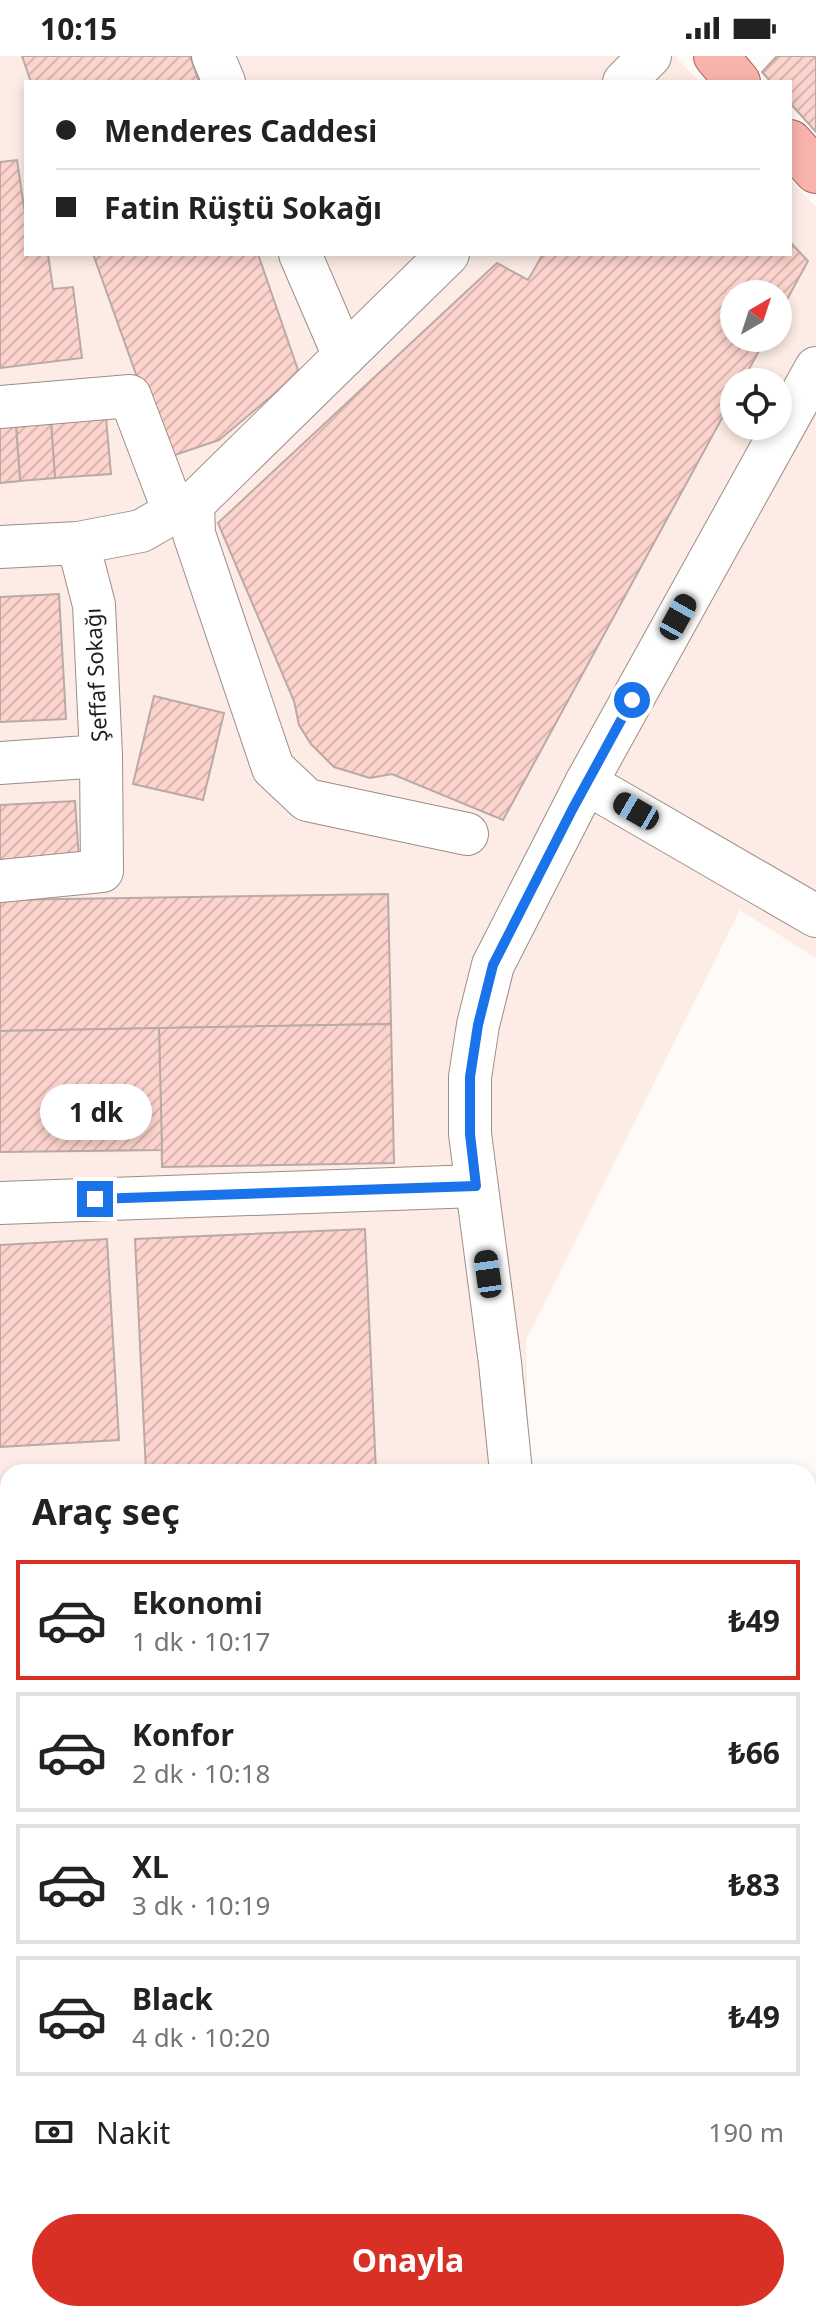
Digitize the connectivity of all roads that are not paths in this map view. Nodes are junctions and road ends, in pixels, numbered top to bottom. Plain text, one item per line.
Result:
1 (213, 56) edge
2 (650, 56) edge
3 (716, 56) edge
4 (223, 80) edge
5 (626, 80) edge
6 (736, 80) edge
7 (792, 144) edge
8 (816, 171) edge
9 (301, 256) edge
10 (446, 256) edge
11 (344, 356) junction
12 (816, 368) edge
13 (0, 407) edge
14 (78, 543) junction
15 (0, 547) edge
16 (101, 756) junction
17 (0, 763) edge
18 (586, 783) junction
19 (467, 834) dead end
20 (0, 881) edge
21 (816, 916) edge
22 (476, 1186) junction
23 (0, 1203) edge
24 (510, 1464) edge

1 - 4 street
2 - 5 street
3 - 6 main road
7 - 8 main road
9 - 11 street
10 - 11 street
11 - 19 street
12 - 18 street
13 - 14 street
14 - 15 street
14 - 16 street, Şeffaf Sokağı
16 - 17 street, Şeffaf Sokağı
16 - 20 street
18 - 21 street
18 - 22 street
22 - 23 street
22 - 24 street

